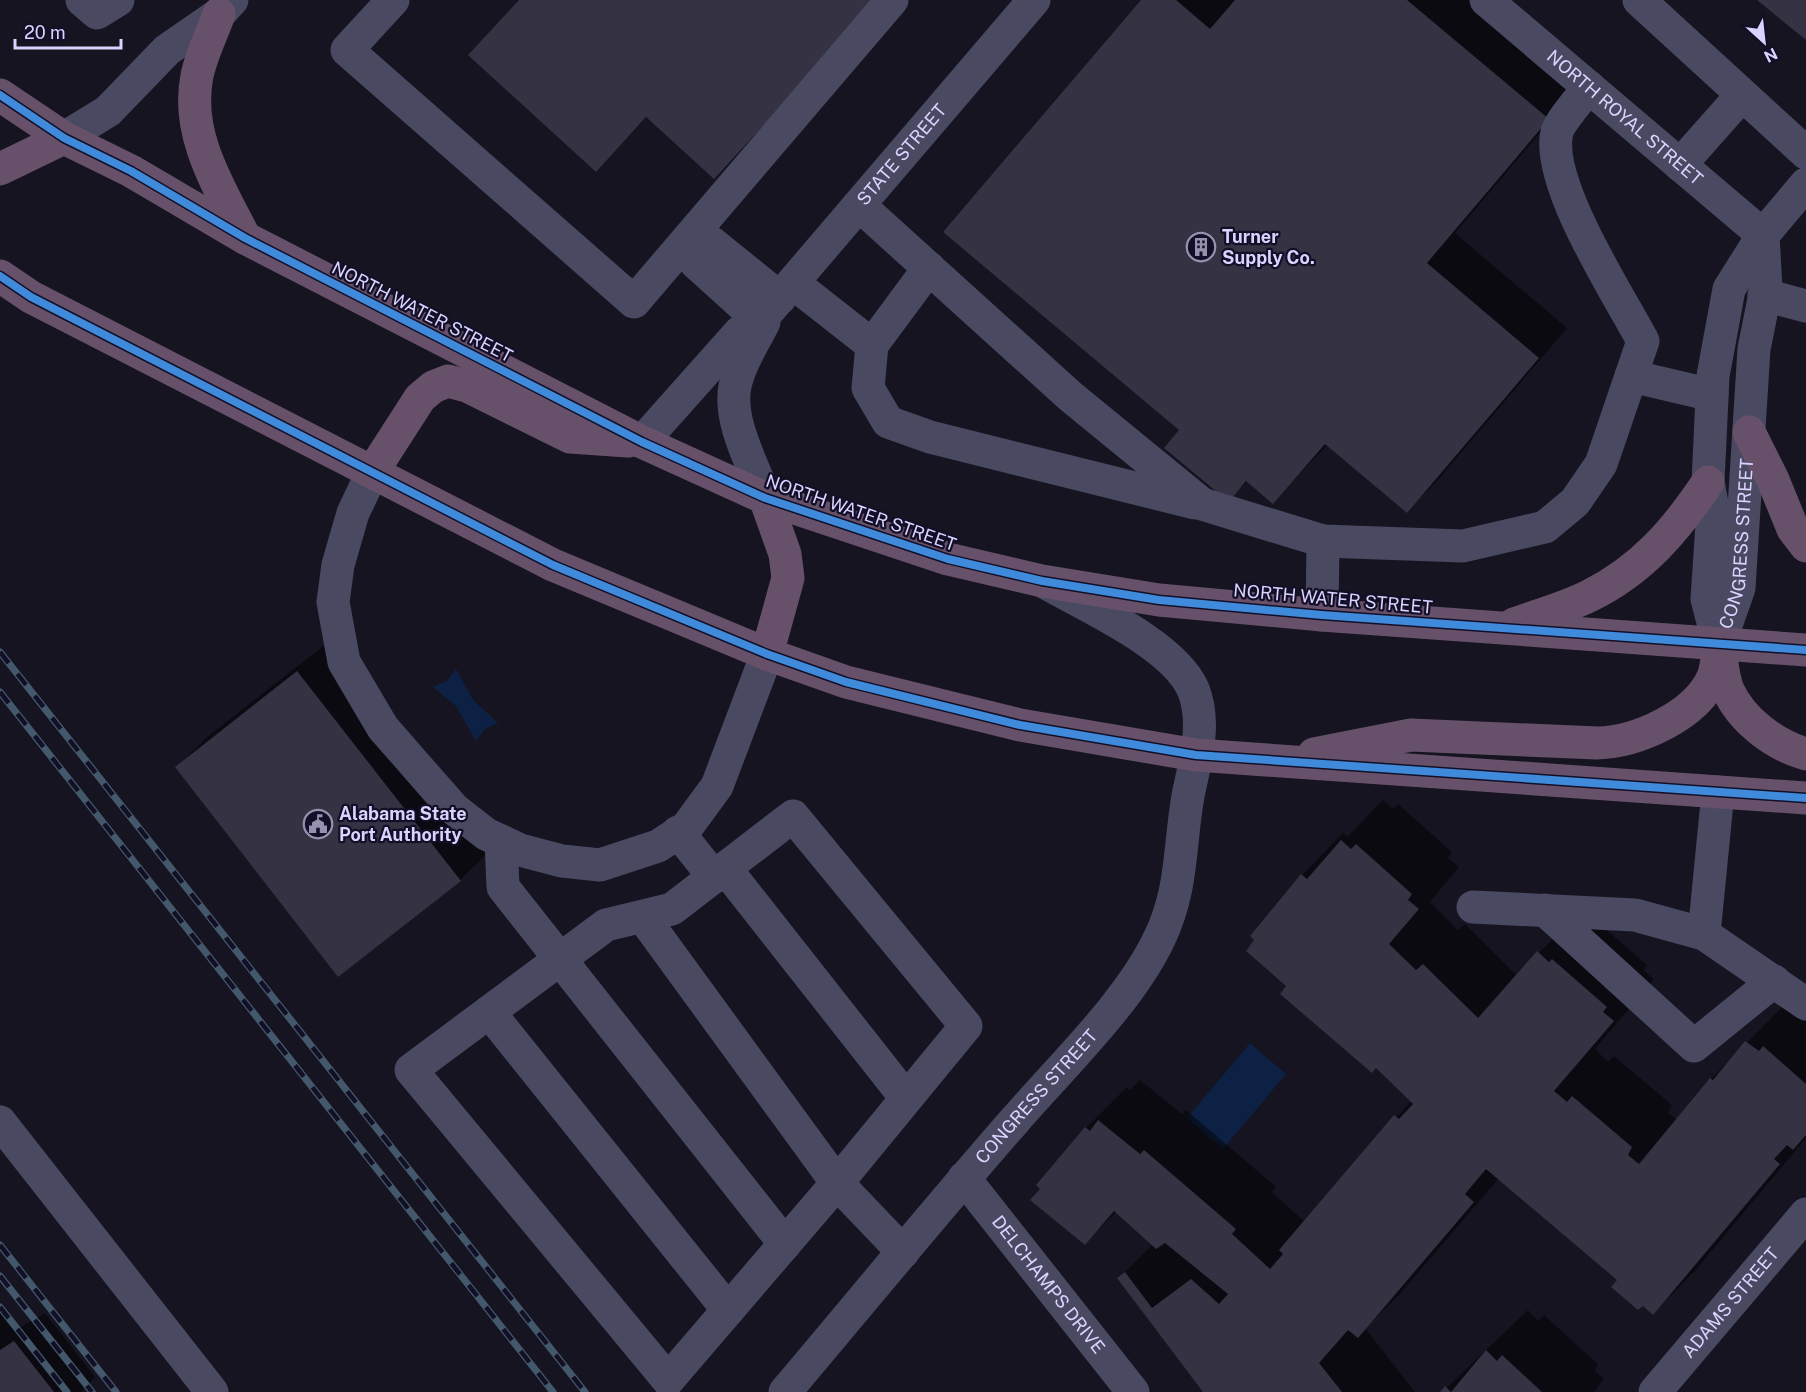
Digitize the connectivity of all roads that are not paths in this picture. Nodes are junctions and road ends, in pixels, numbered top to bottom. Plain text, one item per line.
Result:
1 (82, 0) edge
2 (118, 0) edge
3 (393, 0) edge
4 (892, 0) edge
5 (1034, 0) edge
6 (1486, 0) edge
7 (1639, 0) edge
8 (226, 7) edge
9 (1589, 87) junction
10 (0, 95) edge
11 (1742, 95) junction
12 (64, 138) junction
13 (1806, 153) edge
14 (1680, 165) junction
15 (0, 169) edge
16 (1806, 184) edge
17 (859, 205) junction
18 (1763, 234) junction
19 (245, 238) junction
20 (692, 243) junction
21 (929, 268) junction
22 (0, 276) edge
23 (1764, 295) junction
24 (775, 302) junction
25 (1806, 306) edge
26 (872, 345) junction
27 (1631, 376) junction
28 (1712, 395) junction
29 (1749, 432) junction
30 (642, 442) junction
31 (373, 471) junction
32 (1708, 482) junction
33 (765, 498) junction
34 (1202, 504) junction
35 (1323, 541) junction
36 (1806, 546) edge
37 (1042, 581) junction
38 (1322, 615) junction
39 (1507, 627) junction
40 (1719, 645) junction
41 (1806, 650) edge
42 (767, 654) junction
43 (1806, 754) edge
44 (1196, 755) junction
45 (1269, 762) junction
46 (1718, 792) junction
47 (1806, 798) edge
48 (678, 832) junction
49 (501, 841) junction
50 (720, 872) junction
51 (1473, 907) dead end
52 (1545, 910) junction
53 (643, 917) junction
54 (1704, 934) junction
55 (560, 959) junction
56 (1774, 981) junction
57 (1806, 1004) edge
58 (489, 1012) junction
59 (906, 1098) junction
60 (0, 1122) edge
61 (964, 1178) junction
62 (837, 1183) junction
63 (1806, 1214) edge
64 (784, 1244) junction
65 (903, 1252) junction
66 (728, 1310) junction
67 (212, 1392) edge
68 (785, 1392) edge
69 (1133, 1392) edge
70 (1655, 1392) edge

1 - 2 street
3 - 20 street
4 - 20 street
5 - 17 street, STATE STREET
6 - 9 street, NORTH ROYAL STREET
7 - 11 street
8 - 12 street
8 - 19 highway
9 - 14 street, NORTH ROYAL STREET
9 - 27 street
10 - 12 highway, NORTH WATER STREET
11 - 13 street
11 - 14 street
12 - 15 highway
12 - 19 highway, NORTH WATER STREET
14 - 18 street, NORTH ROYAL STREET
16 - 18 street, CONGRESS STREET
17 - 21 street
17 - 24 street, STATE STREET
18 - 23 street, CONGRESS STREET
18 - 28 street, CONGRESS STREET
19 - 30 highway, NORTH WATER STREET
20 - 24 street
21 - 26 street
21 - 34 street
22 - 31 highway
23 - 25 street
23 - 29 street, CONGRESS STREET
24 - 26 street
24 - 30 street, STATE STREET
24 - 33 street, STATE STREET
26 - 34 street
27 - 28 street
27 - 35 street
28 - 32 street, CONGRESS STREET
29 - 36 highway
29 - 40 street, CONGRESS STREET
30 - 31 highway
30 - 33 highway, NORTH WATER STREET
31 - 42 highway
31 - 49 street
32 - 39 highway
32 - 40 street, CONGRESS STREET
33 - 37 highway, NORTH WATER STREET
33 - 42 highway
34 - 35 street
35 - 38 street
37 - 38 highway, NORTH WATER STREET
37 - 44 street, CONGRESS STREET
38 - 39 highway, NORTH WATER STREET
39 - 40 highway, NORTH WATER STREET
40 - 41 highway, NORTH WATER STREET
40 - 43 highway
40 - 45 highway
42 - 44 highway
42 - 48 street
44 - 45 highway
44 - 61 street, CONGRESS STREET
45 - 46 highway
46 - 47 highway
46 - 54 street
48 - 49 street
48 - 50 street
49 - 55 street
50 - 53 street
50 - 59 street
50 - 59 street
51 - 52 street
52 - 54 street
52 - 56 street
53 - 55 street
53 - 62 street
54 - 56 street
55 - 58 street
55 - 64 street
56 - 57 street
58 - 66 street
58 - 66 street
59 - 62 street
60 - 67 street
61 - 65 street, CONGRESS STREET
61 - 69 street, DELCHAMPS DRIVE
62 - 64 street
62 - 65 street
63 - 70 street, ADAMS STREET
64 - 66 street
65 - 68 street, CONGRESS STREET

